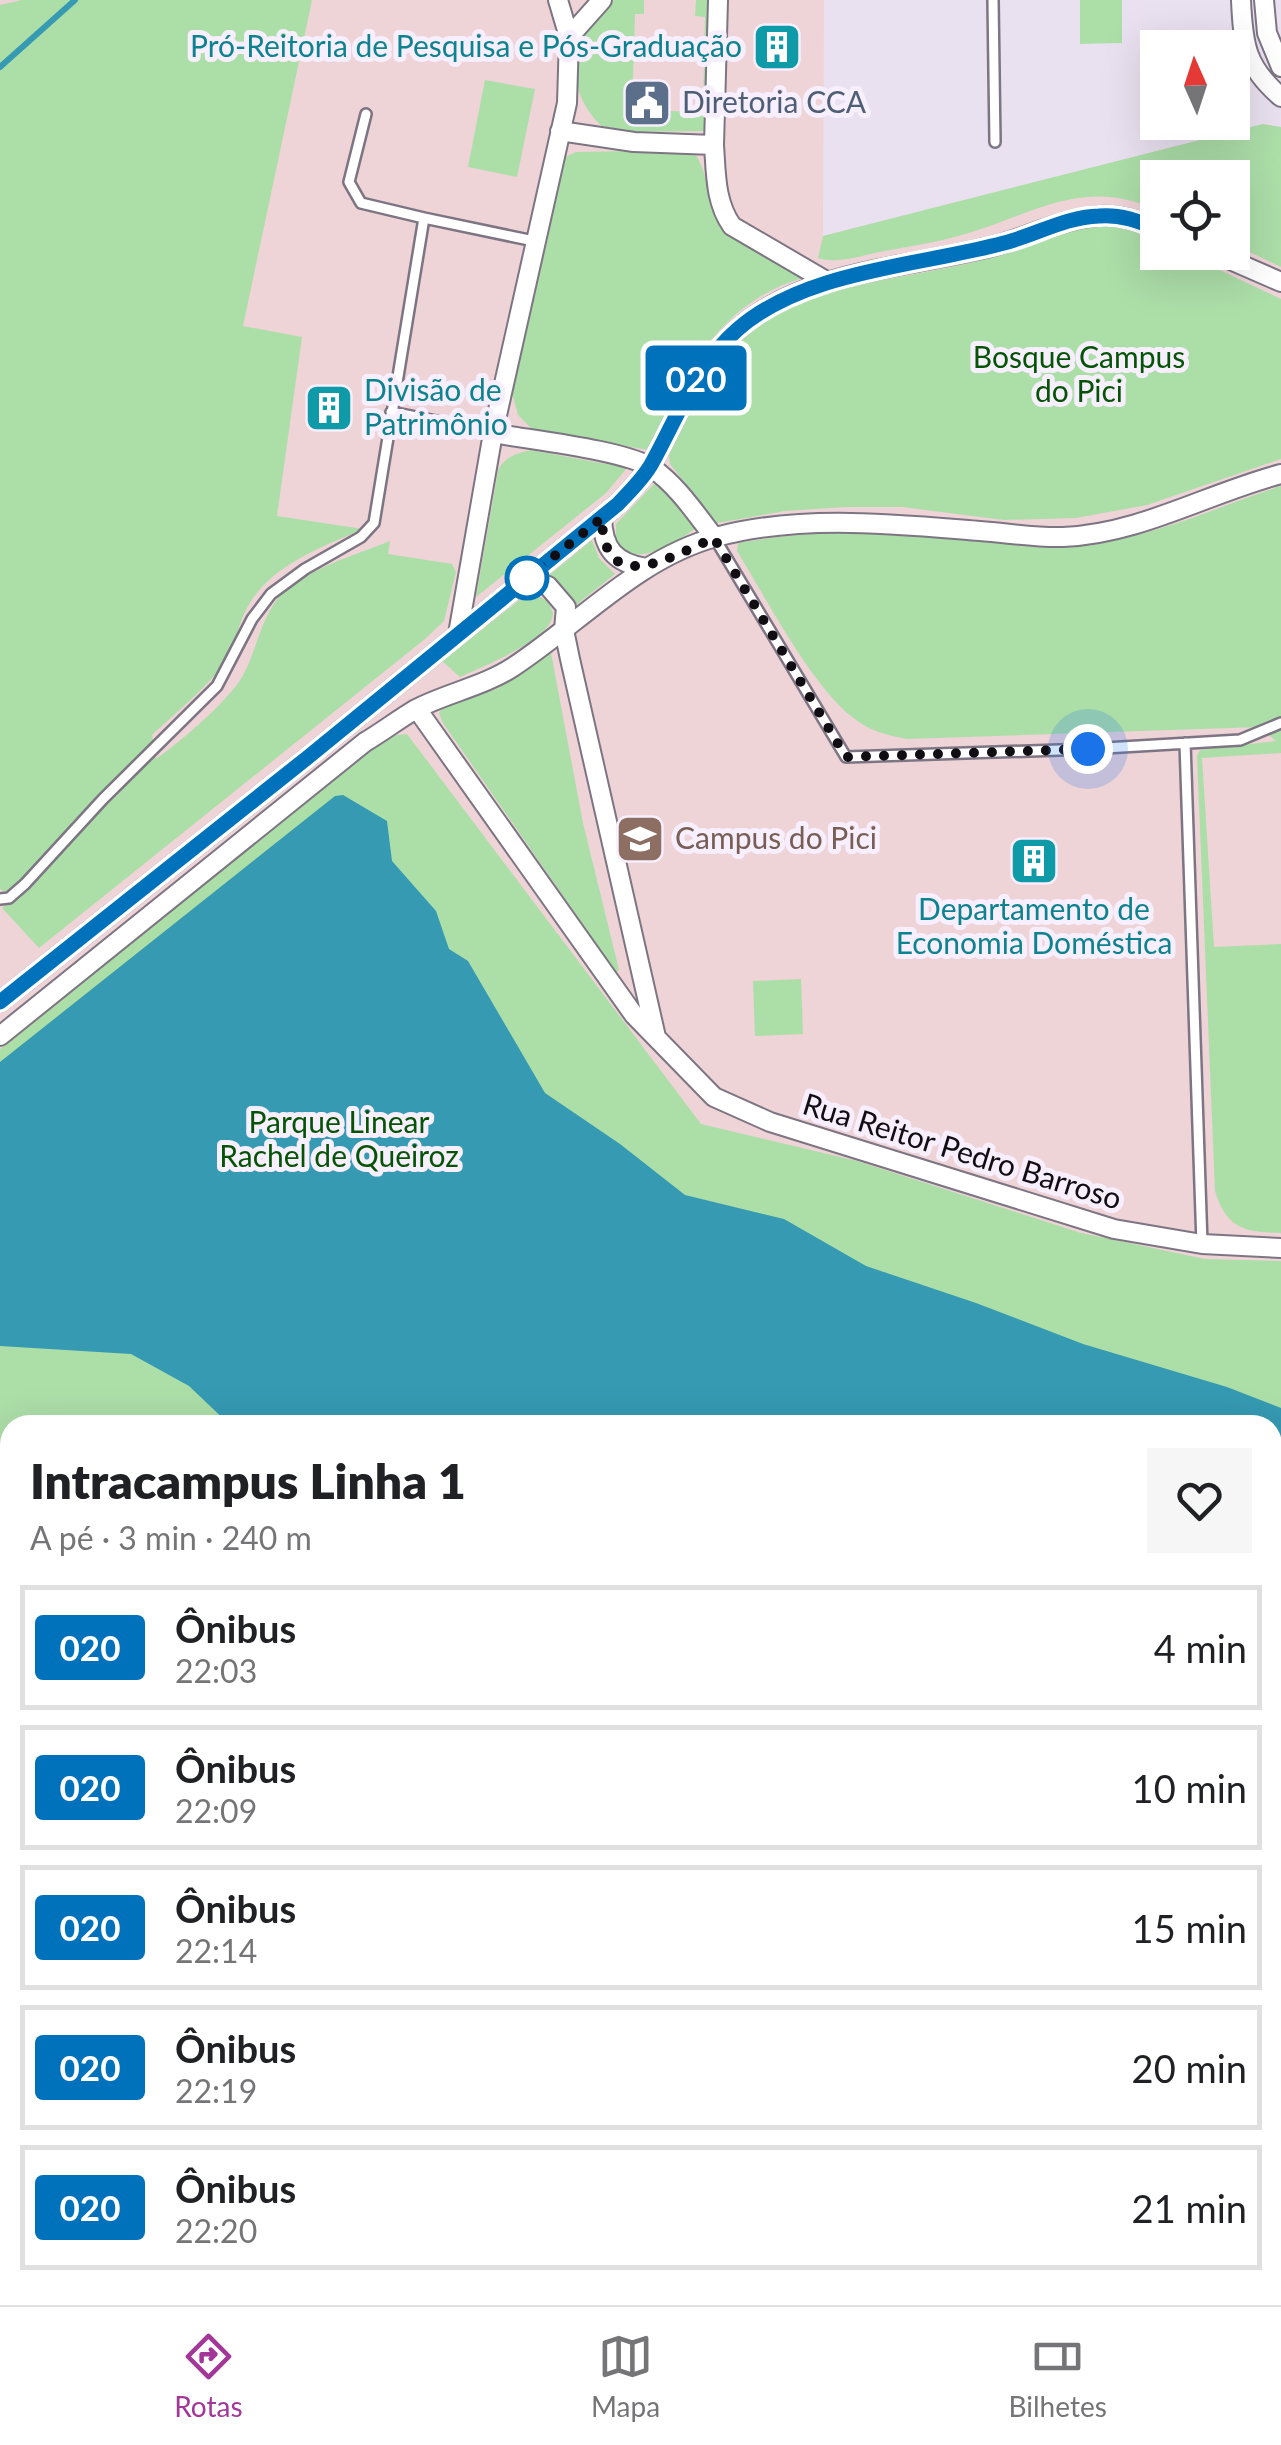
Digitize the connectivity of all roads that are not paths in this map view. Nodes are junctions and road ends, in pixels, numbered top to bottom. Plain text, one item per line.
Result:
1 (558, 0) edge
2 (602, 0) edge
3 (718, 0) edge
4 (993, 0) edge
5 (1242, 0) edge
6 (1264, 0) edge
7 (569, 36) junction
8 (1281, 66) edge
9 (1281, 98) edge
10 (366, 114) dead end
11 (560, 131) junction
12 (995, 142) dead end
13 (714, 145) junction
14 (424, 218) junction
15 (1140, 223) edge
16 (534, 241) junction
17 (1250, 269) edge
18 (828, 282) junction
19 (1281, 282) edge
20 (392, 412) junction
21 (494, 433) junction
22 (650, 467) junction
23 (1281, 474) edge
24 (602, 518) junction
25 (714, 538) junction
26 (646, 568) junction
27 (527, 578) junction
28 (564, 630) junction
29 (458, 634) junction
30 (417, 709) junction
31 (1281, 723) edge
32 (1185, 744) junction
33 (0, 900) edge
34 (0, 1002) edge
35 (0, 1036) edge
36 (656, 1038) junction
37 (1202, 1244) junction
38 (1281, 1248) edge

1 - 7 street
2 - 7 street
3 - 13 street
4 - 12 lane
5 - 9 street
6 - 8 street
7 - 11 street
10 - 14 lane
11 - 13 street
11 - 16 street
13 - 18 street
14 - 16 lane
14 - 20 lane
15 - 18 street
16 - 21 street
17 - 19 street
18 - 22 street
20 - 21 lane
20 - 33 lane
21 - 22 street
21 - 29 street
22 - 24 street
22 - 25 street
23 - 25 street
24 - 26 street
24 - 27 street
25 - 26 street
25 - 32 lane
26 - 28 street
27 - 28 street
27 - 29 street
28 - 30 street
28 - 36 street
29 - 34 street
30 - 35 street
30 - 36 street, Rua Reitor Pedro Barroso
31 - 32 lane
32 - 37 lane
36 - 37 street, Rua Reitor Pedro Barroso
37 - 38 street, Rua Reitor Pedro Barroso

